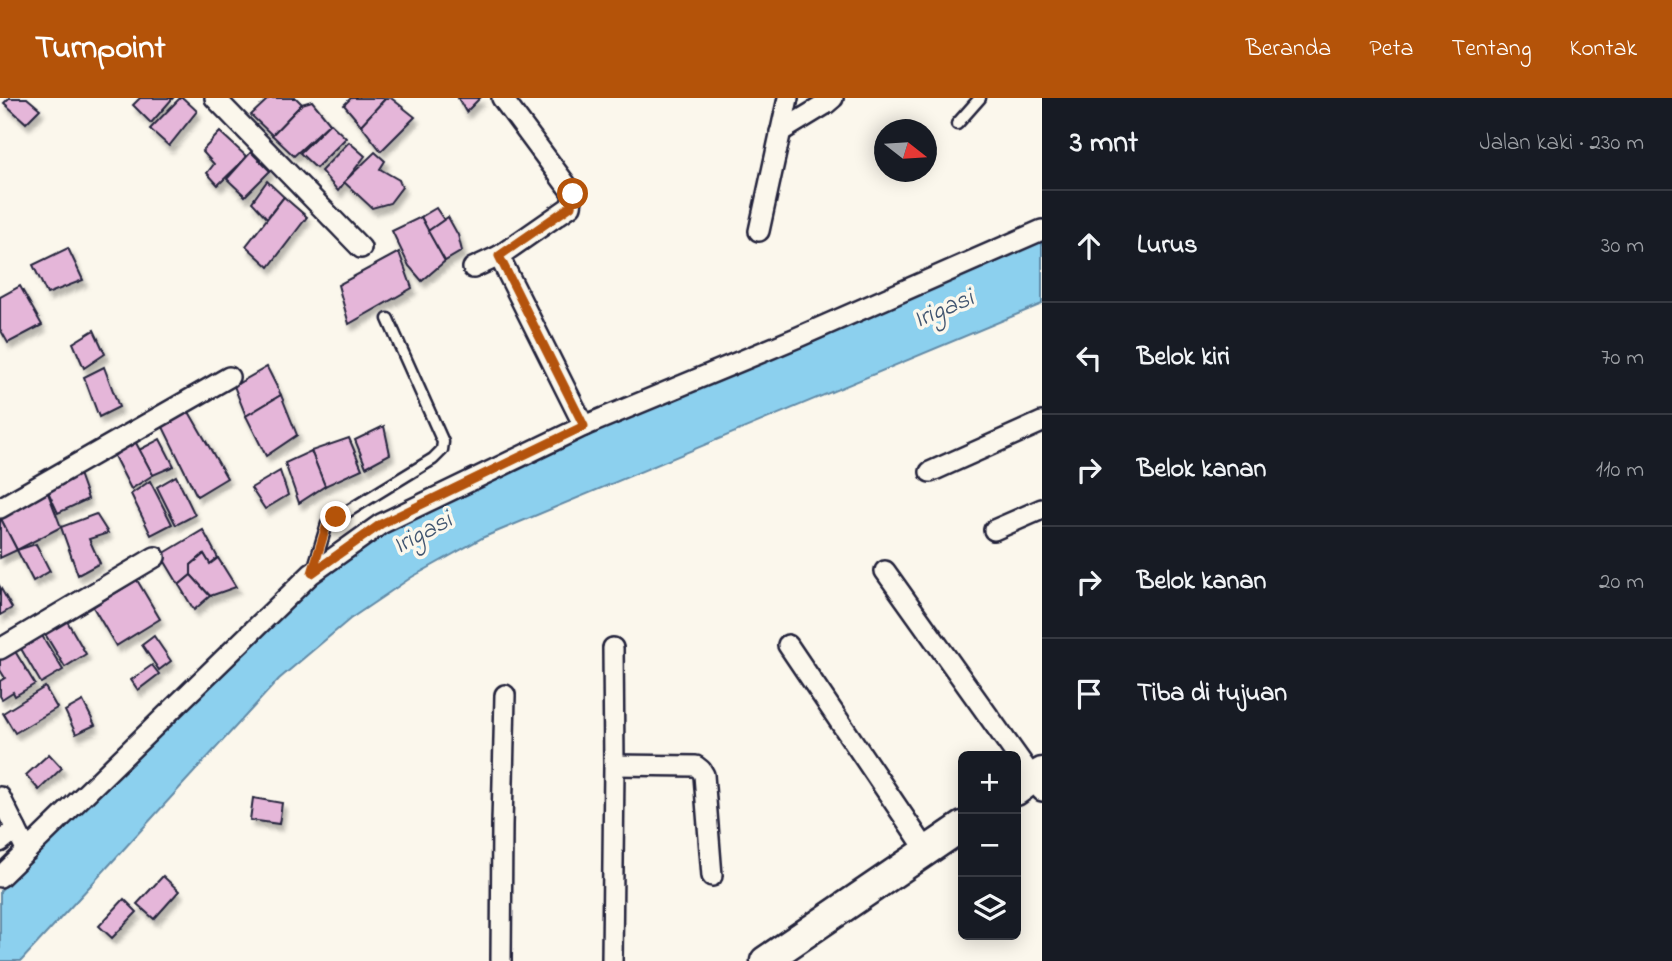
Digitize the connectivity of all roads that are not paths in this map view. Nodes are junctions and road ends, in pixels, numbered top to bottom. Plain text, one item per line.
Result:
1 (215, 98) edge
2 (502, 98) edge
3 (788, 98) edge
4 (833, 98) edge
5 (980, 98) edge
6 (957, 124) dead end
7 (780, 132) junction
8 (1042, 230) edge
9 (759, 231) dead end
10 (361, 248) dead end
11 (499, 256) junction
12 (473, 268) dead end
13 (387, 319) dead end
14 (229, 377) dead end
15 (1042, 422) edge
16 (584, 426) junction
17 (930, 472) dead end
18 (0, 508) edge
19 (1042, 509) edge
20 (994, 530) dead end
21 (155, 557) dead end
22 (885, 571) dead end
23 (312, 573) junction
24 (788, 645) dead end
25 (613, 648) dead end
26 (0, 649) edge
27 (505, 695) dead end
28 (614, 765) junction
29 (1033, 783) edge
30 (0, 797) edge
31 (16, 829) junction
32 (958, 830) edge
33 (0, 842) edge
34 (27, 851) junction
35 (928, 851) junction
36 (712, 876) dead end
37 (0, 877) edge
38 (501, 961) edge
39 (612, 961) edge
40 (765, 961) edge

1 - 10 street
2 - 11 street
3 - 7 street
4 - 7 street
5 - 6 lane
7 - 9 street
8 - 16 street
11 - 12 street
11 - 16 street
13 - 23 lane
14 - 18 street
15 - 17 street
16 - 23 street
19 - 20 street
21 - 26 street
22 - 29 street
23 - 34 street
24 - 35 street
25 - 28 street
27 - 38 street
28 - 36 street
28 - 39 street
30 - 31 street
31 - 33 street
31 - 34 street
32 - 35 main road
34 - 37 street
35 - 40 main road

